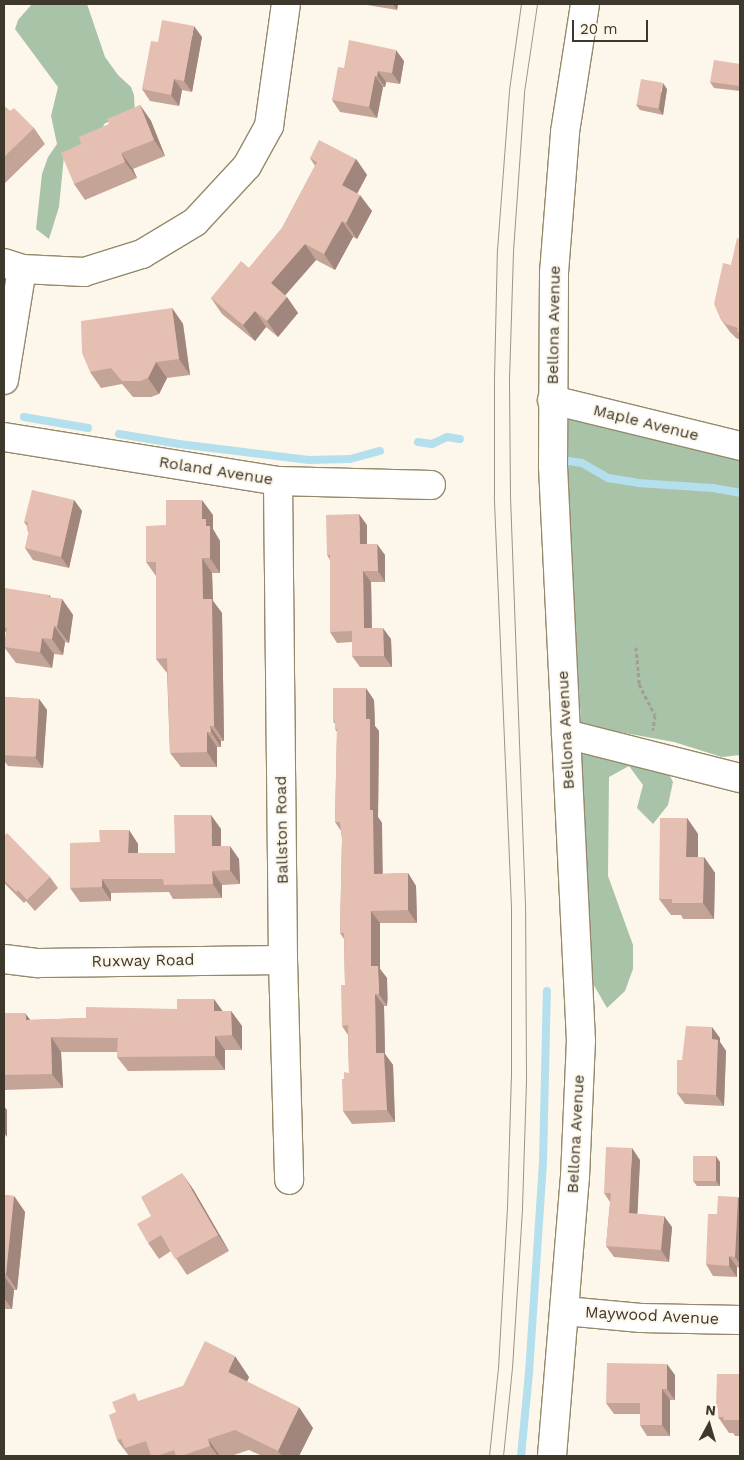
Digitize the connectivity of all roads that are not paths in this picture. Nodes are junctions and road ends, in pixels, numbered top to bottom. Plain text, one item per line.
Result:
1 (286, 4) edge
2 (586, 4) edge
3 (13, 266) edge
4 (4, 380) edge
5 (552, 400) junction
6 (4, 437) edge
7 (740, 446) edge
8 (278, 481) junction
9 (431, 485) dead end
10 (566, 734) junction
11 (740, 778) edge
12 (4, 959) edge
13 (283, 960) junction
14 (289, 1180) dead end
15 (565, 1311) junction
16 (740, 1320) edge
17 (552, 1456) edge

1 - 3 street
2 - 5 street, Bellona Avenue
3 - 4 street
5 - 7 street, Maple Avenue
5 - 10 street, Bellona Avenue
6 - 8 street, Roland Avenue
8 - 9 street, Roland Avenue
8 - 13 street, Ballston Road
10 - 11 street
10 - 15 street, Bellona Avenue
12 - 13 street, Ruxway Road
13 - 14 street, Ballston Road
15 - 16 street, Maywood Avenue
15 - 17 street, Bellona Avenue

